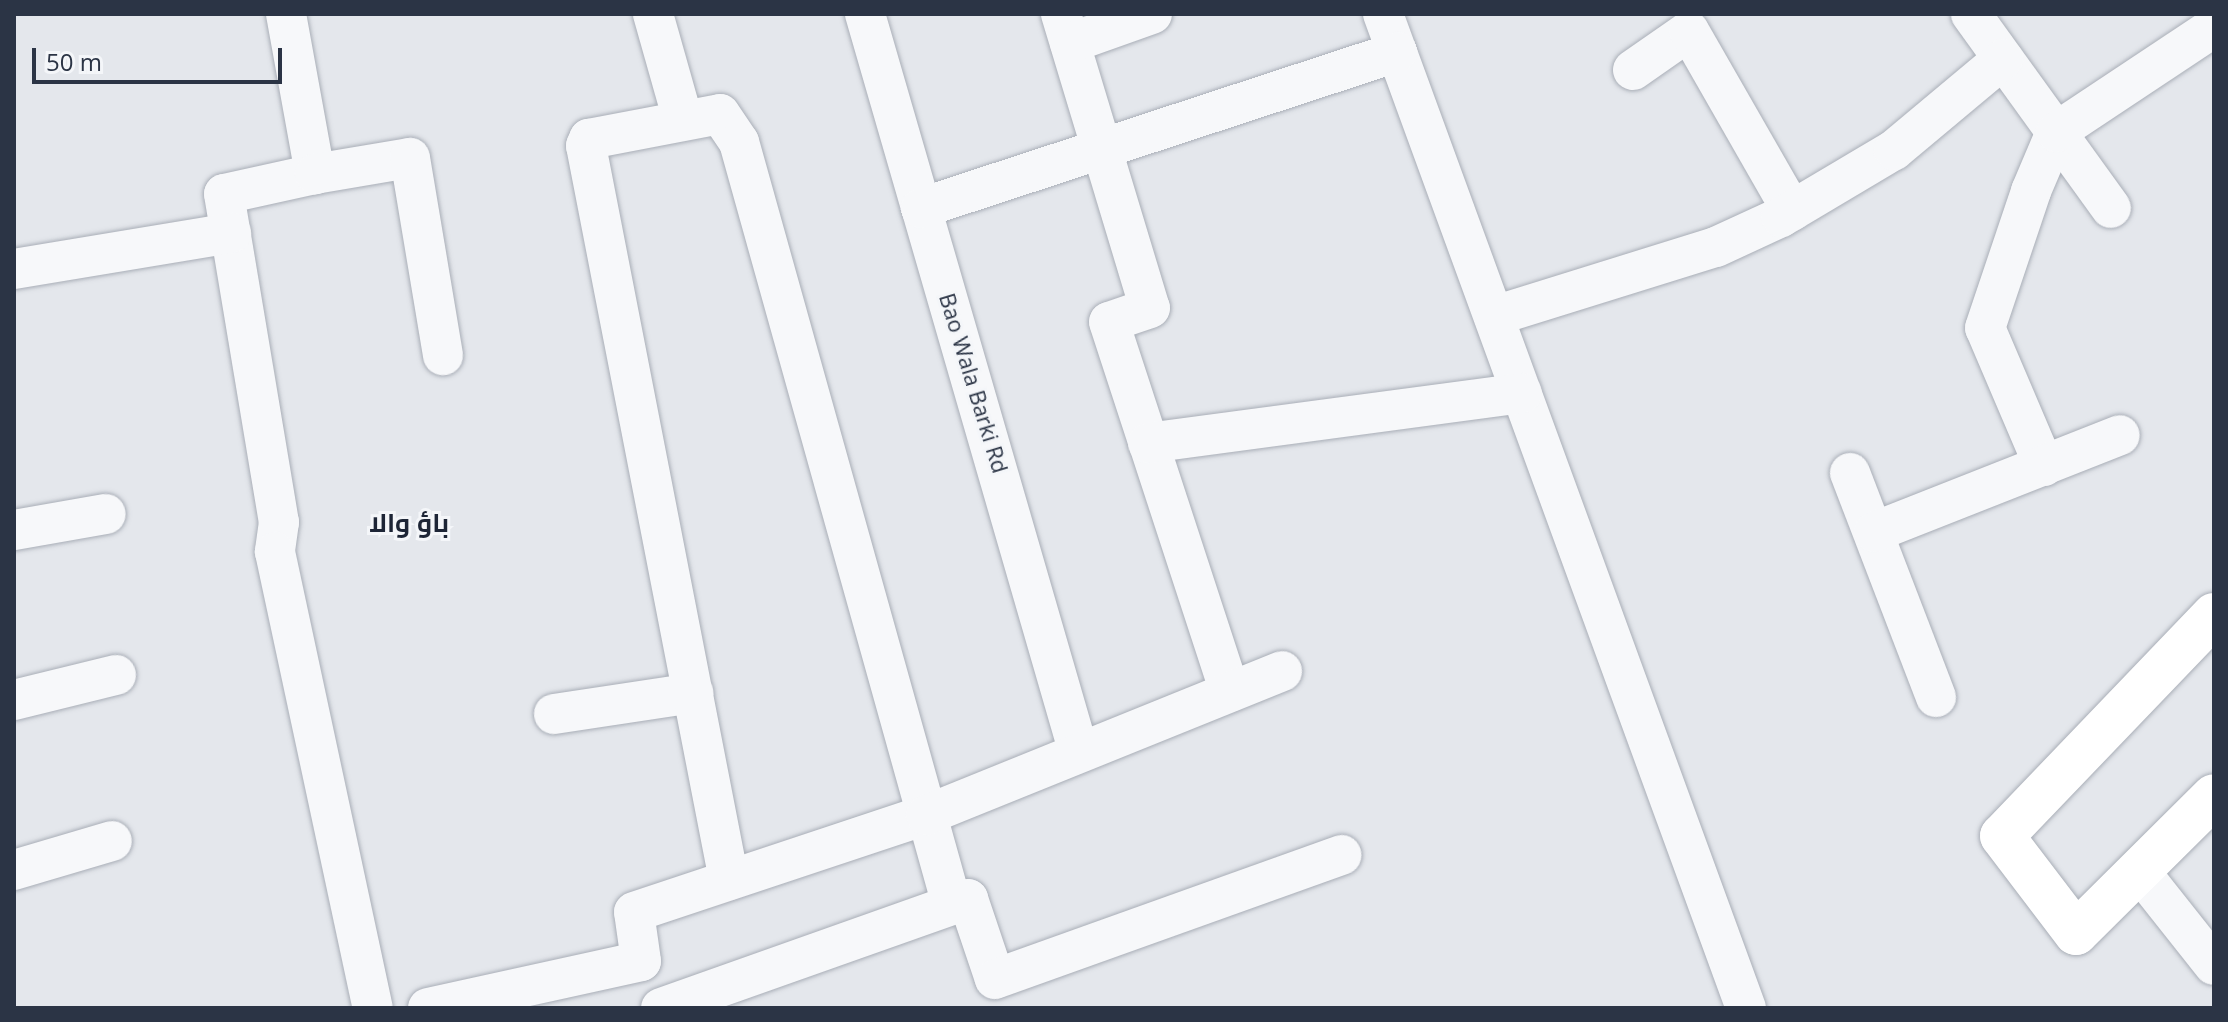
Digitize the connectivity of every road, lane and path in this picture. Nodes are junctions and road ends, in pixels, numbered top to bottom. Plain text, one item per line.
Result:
1 (286, 14) edge
2 (653, 14) edge
3 (865, 14) edge
4 (1152, 14) edge
5 (1383, 14) edge
6 (1971, 14) edge
7 (2214, 27) edge
8 (1066, 28) edge
9 (1397, 52) junction
10 (2003, 59) junction
11 (1633, 70) dead end
12 (683, 120) junction
13 (2056, 132) junction
14 (1101, 146) junction
15 (315, 174) junction
16 (921, 208) junction
17 (2111, 208) dead end
18 (1792, 211) junction
19 (231, 233) junction
20 (14, 269) edge
21 (1494, 316) junction
22 (443, 355) dead end
23 (1522, 393) junction
24 (2120, 435) dead end
25 (1148, 443) junction
26 (2044, 466) junction
27 (1850, 473) dead end
28 (106, 514) dead end
29 (14, 530) edge
30 (1874, 532) junction
31 (2214, 615) edge
32 (1282, 671) dead end
33 (116, 675) dead end
34 (1230, 692) junction
35 (693, 693) junction
36 (1936, 697) dead end
37 (14, 700) edge
38 (554, 714) dead end
39 (1079, 753) junction
40 (2214, 796) edge
41 (926, 815) junction
42 (112, 841) dead end
43 (1342, 855) dead end
44 (14, 870) edge
45 (2141, 873) junction
46 (729, 880) junction
47 (952, 905) junction
48 (641, 961) junction
49 (2214, 965) edge
50 (373, 1008) edge
51 (428, 1008) edge
52 (659, 1008) edge
53 (1746, 1008) edge

1 - 15 street
2 - 12 street
3 - 16 street, Bao Wala Barki Rd
4 - 8 street
5 - 9 street
6 - 10 street
7 - 13 street
8 - 14 street
9 - 14 street
9 - 21 street
10 - 13 street
10 - 18 street
11 - 18 street
12 - 35 street
12 - 41 street
13 - 17 street
13 - 26 street
14 - 16 street
14 - 25 street
15 - 19 street
15 - 22 street
16 - 39 street, Bao Wala Barki Rd
18 - 21 street
19 - 20 street
19 - 50 street
21 - 23 street
23 - 25 street
23 - 53 street
24 - 26 street
25 - 34 street
26 - 30 street
27 - 30 street
28 - 29 street
30 - 36 street
31 - 45 street
32 - 34 street
33 - 37 street
34 - 39 street
35 - 38 street
35 - 46 street
39 - 41 street
40 - 45 street
41 - 46 street
41 - 47 street
42 - 44 street
43 - 47 street
45 - 49 street
46 - 48 street
47 - 52 street
48 - 51 street
48 - 52 street

